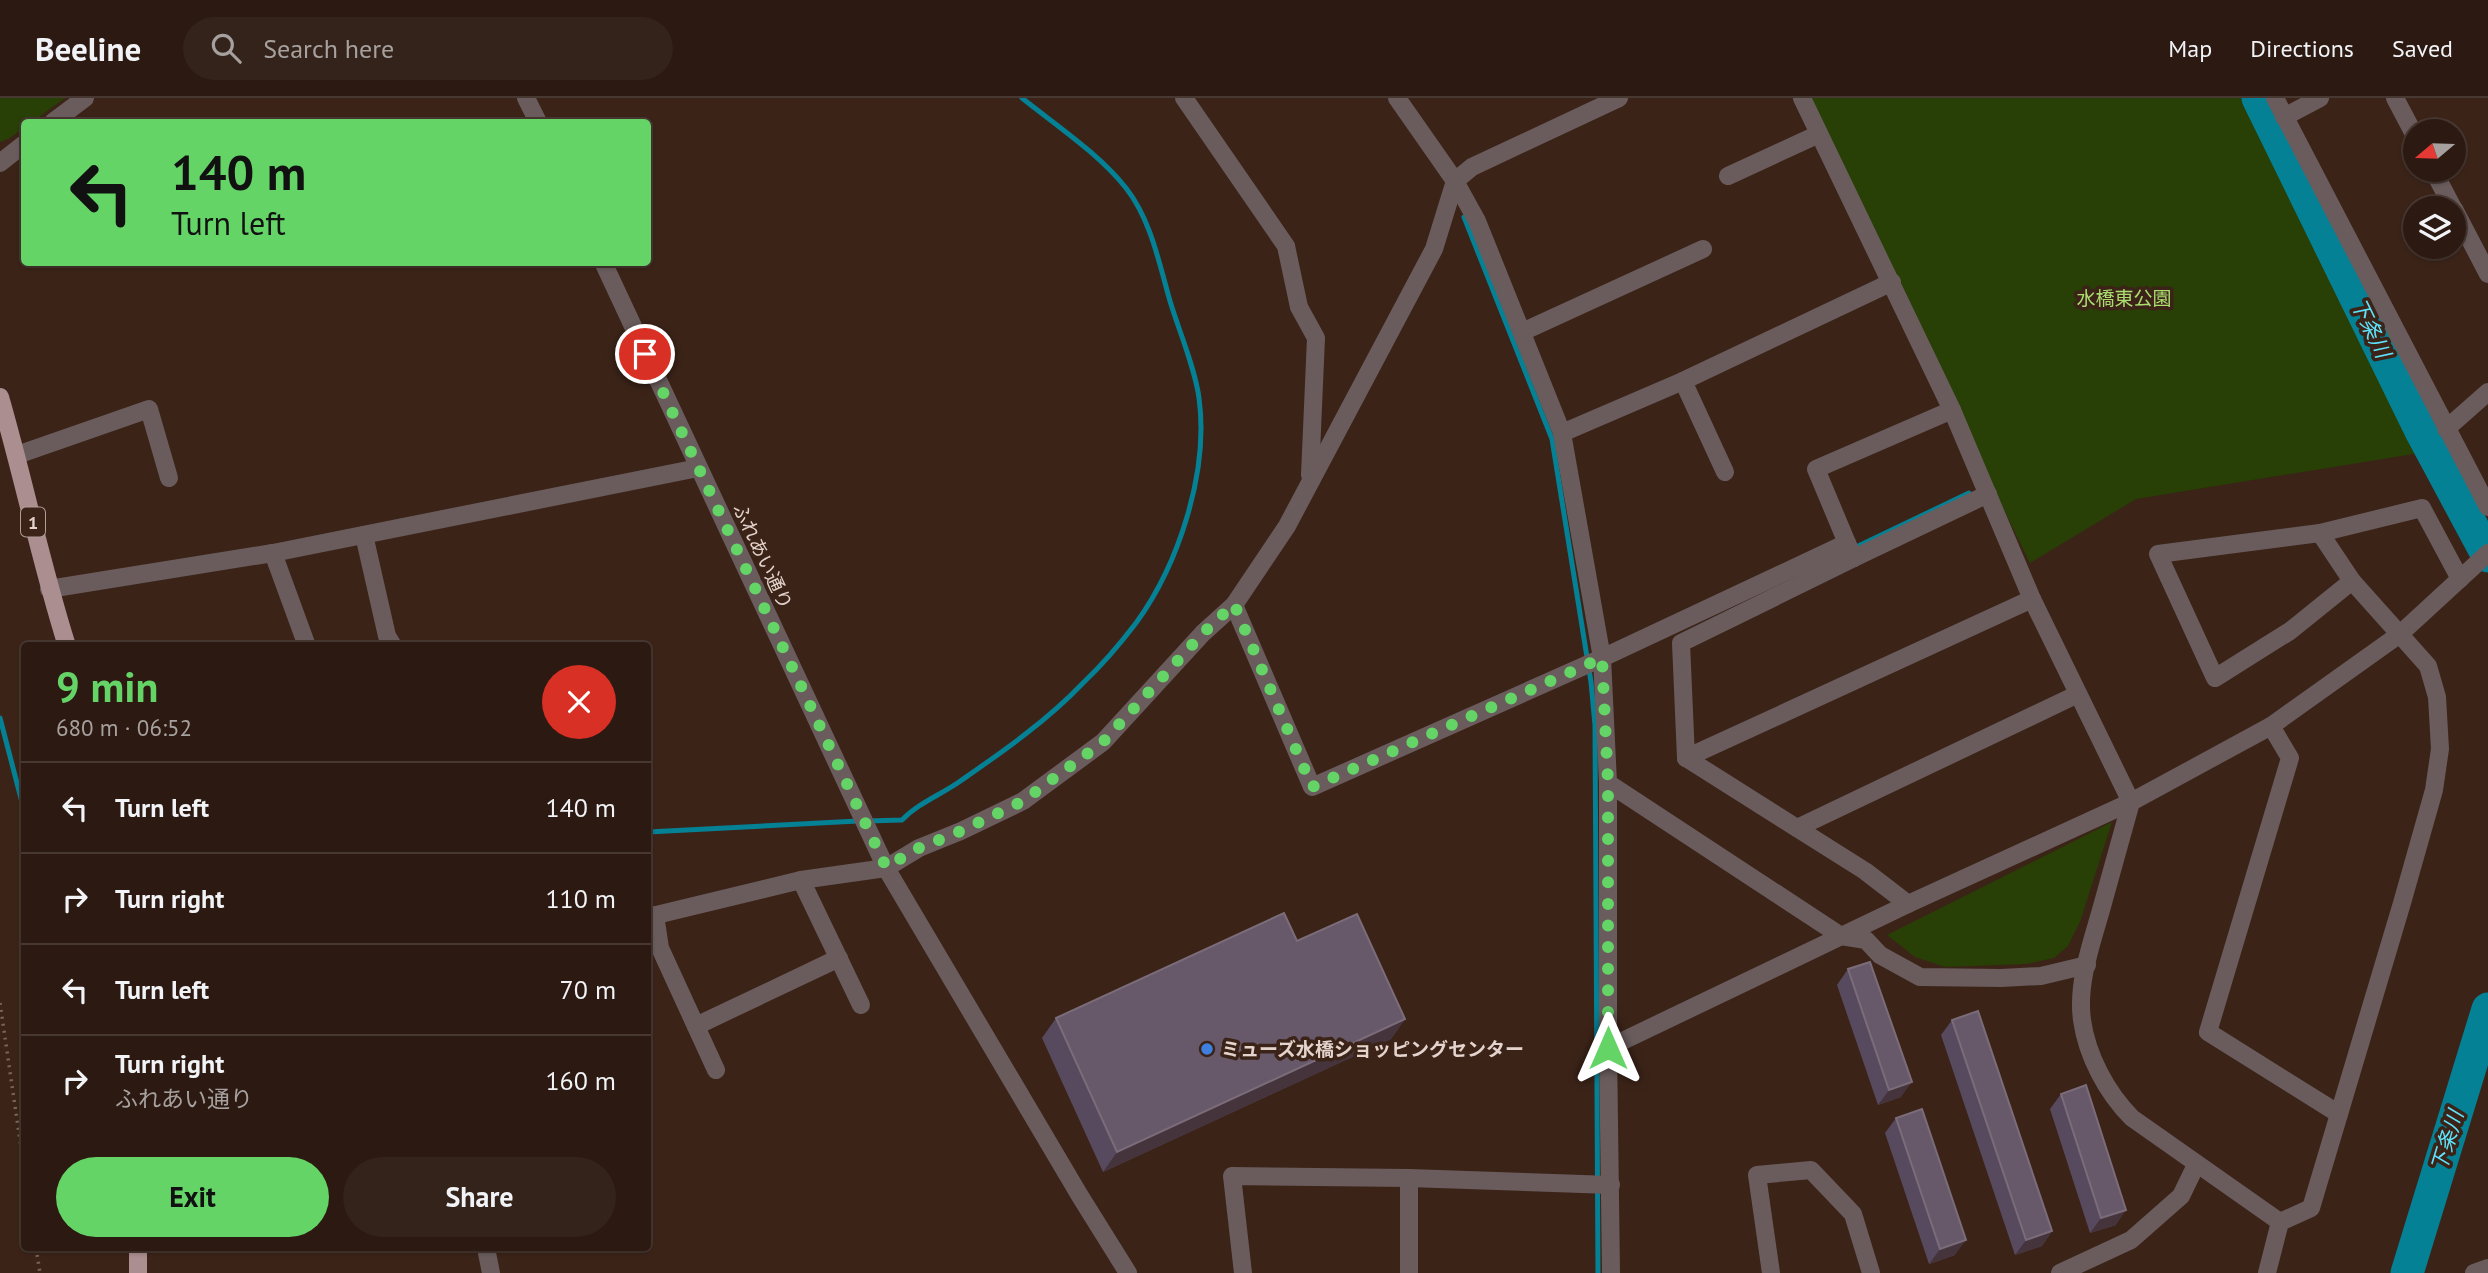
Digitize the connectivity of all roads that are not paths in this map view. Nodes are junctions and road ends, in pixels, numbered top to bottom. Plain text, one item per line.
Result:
1 (85, 98) edge
2 (526, 98) edge
3 (1184, 98) edge
4 (1396, 98) edge
5 (1619, 98) edge
6 (1801, 98) edge
7 (2275, 98) edge
8 (2320, 98) edge
9 (2395, 98) edge
10 (2284, 117) junction
11 (57, 119) edge
12 (536, 119) edge
13 (2406, 119) edge
14 (1819, 134) junction
15 (21, 146) edge
16 (0, 163) edge
17 (1728, 176) dead end
18 (1455, 181) junction
19 (2466, 233) edge
20 (1703, 249) dead end
21 (605, 266) edge
22 (2488, 274) edge
23 (1892, 282) junction
24 (1522, 332) junction
25 (1683, 382) junction
26 (2488, 392) edge
27 (0, 397) edge
28 (1952, 410) junction
29 (2446, 429) junction
30 (1562, 433) junction
31 (17, 455) junction
32 (698, 468) junction
33 (1725, 472) dead end
34 (169, 478) dead end
35 (1310, 482) junction
36 (1988, 494) junction
37 (2488, 508) edge
38 (2320, 533) junction
39 (364, 535) junction
40 (1851, 550) junction
41 (273, 553) junction
42 (2488, 553) edge
43 (2464, 575) junction
44 (2352, 581) junction
45 (49, 589) junction
46 (2032, 598) junction
47 (1234, 604) junction
48 (2400, 634) junction
49 (66, 642) edge
50 (306, 642) edge
51 (391, 642) edge
52 (1602, 658) junction
53 (2078, 694) junction
54 (2271, 726) junction
55 (1686, 758) junction
56 (1608, 783) junction
57 (2131, 802) junction
58 (1797, 828) junction
59 (886, 867) junction
60 (801, 880) junction
61 (1908, 904) junction
62 (651, 916) edge
63 (1841, 936) junction
64 (839, 958) junction
65 (2087, 965) junction
66 (861, 1005) dead end
67 (696, 1026) junction
68 (1608, 1048) junction
69 (716, 1070) dead end
70 (2339, 1114) junction
71 (2196, 1165) junction
72 (1409, 1178) junction
73 (1611, 1185) junction
74 (2280, 1222) junction
75 (138, 1251) edge
76 (487, 1251) edge
77 (2488, 1268) edge
78 (138, 1273) edge
79 (492, 1273) edge
80 (1128, 1273) edge
81 (1243, 1273) edge
82 (1409, 1273) edge
83 (1611, 1273) edge
84 (1771, 1273) edge
85 (1871, 1273) edge
86 (2060, 1273) edge
87 (2267, 1273) edge
88 (2474, 1273) edge

1 - 11 street
2 - 12 street
3 - 35 street
4 - 18 street
5 - 18 street
6 - 14 street
7 - 10 street
8 - 10 street
9 - 13 street
10 - 29 street
14 - 17 street
14 - 23 street
15 - 16 street
18 - 24 street
18 - 35 street
19 - 22 street
20 - 24 street
21 - 32 street, ふれあい通り
23 - 25 street
23 - 28 street
24 - 30 street
25 - 30 street
25 - 33 street
26 - 29 street
27 - 31 main road, 1
28 - 36 street
28 - 40 street
29 - 37 street
30 - 52 street
31 - 34 street
31 - 45 main road, 1
32 - 39 street
32 - 59 street, ふれあい通り
35 - 47 street
36 - 40 street
36 - 46 street
38 - 43 street
38 - 44 street
38 - 44 street
39 - 41 street
39 - 51 street
40 - 52 street
40 - 55 street
41 - 45 street
41 - 50 street
42 - 43 street
43 - 48 street
44 - 48 street
45 - 49 main road, 1
46 - 53 street
46 - 55 street
47 - 52 street
47 - 59 street
48 - 54 street
48 - 70 street
52 - 56 street
53 - 57 street
53 - 58 street
54 - 57 street
54 - 70 street
55 - 58 street
56 - 63 street
56 - 68 street
57 - 61 street
57 - 65 street
58 - 61 street
59 - 60 street
59 - 80 street, ふれあい通り
60 - 62 street
60 - 64 street
61 - 63 street
62 - 67 street
63 - 65 street
63 - 68 street
64 - 66 street
64 - 67 street
65 - 71 street
67 - 69 street
68 - 73 street
70 - 74 street
71 - 74 street
71 - 86 street
72 - 73 street
72 - 81 street
72 - 82 street
73 - 83 street
74 - 87 street
75 - 78 main road
76 - 79 street
77 - 88 street
84 - 85 street

